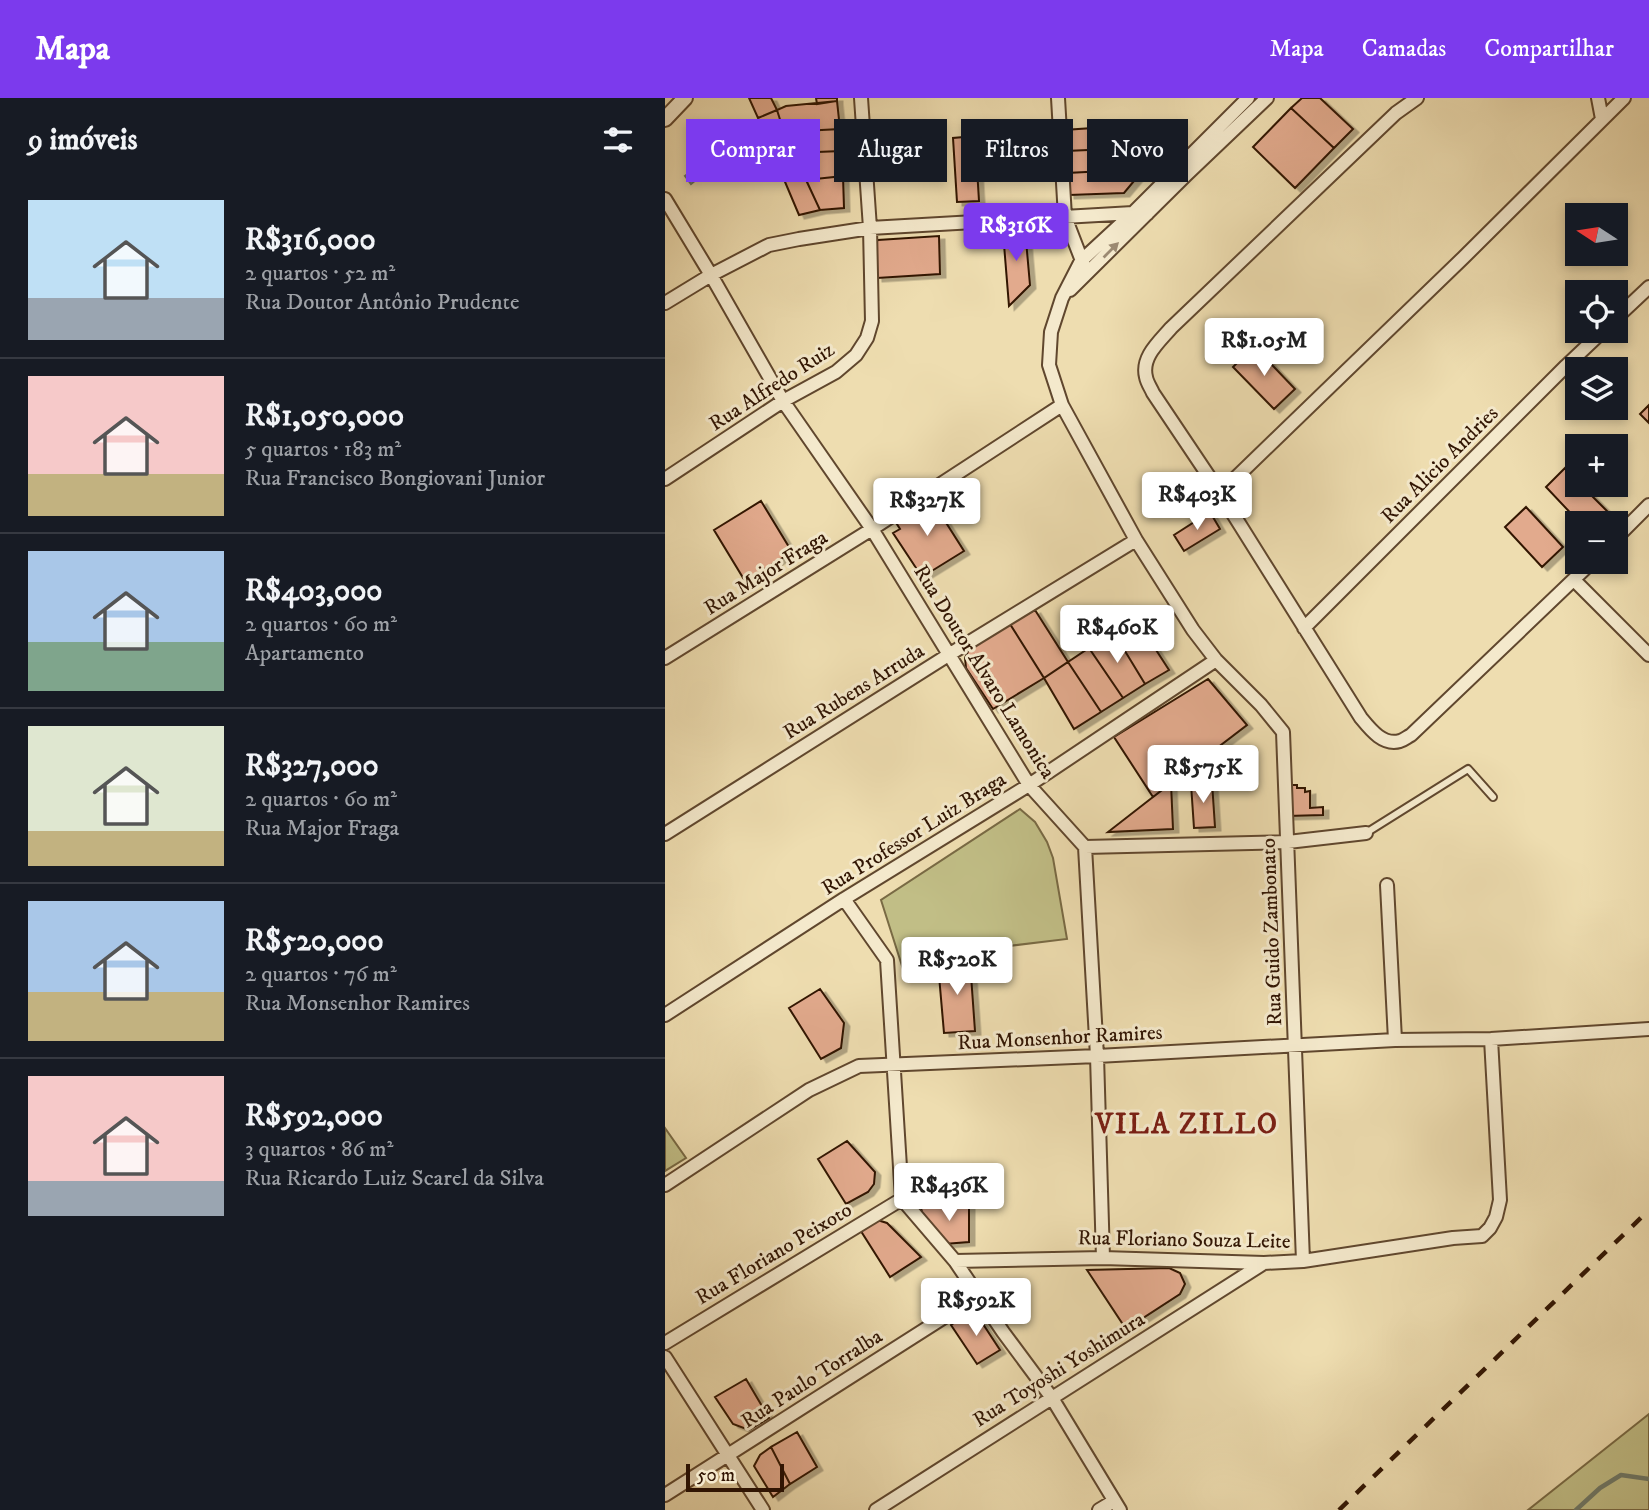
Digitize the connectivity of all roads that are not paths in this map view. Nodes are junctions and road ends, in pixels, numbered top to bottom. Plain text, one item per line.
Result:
1 (685, 98) edge
2 (861, 98) edge
3 (1058, 98) edge
4 (1248, 98) edge
5 (1417, 98) edge
6 (1598, 98) edge
7 (1624, 98) edge
8 (1264, 99) edge
9 (665, 119) edge
10 (1602, 119) junction
11 (1188, 164) edge
12 (1188, 166) edge
13 (1169, 182) edge
14 (1173, 182) edge
15 (665, 199) edge
16 (1133, 213) junction
17 (1147, 214) junction
18 (1065, 217) junction
19 (870, 228) junction
20 (1085, 267) junction
21 (711, 275) junction
22 (1649, 287) edge
23 (665, 303) edge
24 (1628, 307) edge
25 (1590, 343) edge
26 (783, 401) junction
27 (1062, 405) junction
28 (665, 479) edge
29 (1220, 494) junction
30 (1649, 505) edge
31 (1628, 526) edge
32 (872, 529) junction
33 (1136, 540) junction
34 (1580, 574) edge
35 (1574, 580) junction
36 (1304, 628) junction
37 (950, 654) junction
38 (1649, 655) edge
39 (665, 658) edge
40 (1216, 660) junction
41 (1029, 785) junction
42 (1493, 797) dead end
43 (1366, 833) joint
44 (665, 834) edge
45 (1288, 842) junction
46 (1085, 847) junction
47 (1387, 885) dead end
48 (844, 899) junction
49 (665, 1016) edge
50 (1649, 1029) edge
51 (1491, 1039) junction
52 (1395, 1040) junction
53 (1296, 1044) junction
54 (1097, 1056) junction
55 (895, 1065) junction
56 (665, 1185) edge
57 (902, 1199) junction
58 (1103, 1258) junction
59 (955, 1261) junction
60 (1303, 1261) junction
61 (1264, 1263) junction
62 (979, 1295) junction
63 (665, 1343) edge
64 (665, 1357) edge
65 (1052, 1398) junction
66 (727, 1456) junction
67 (665, 1495) edge
68 (1117, 1505) edge
69 (763, 1510) edge
70 (876, 1510) edge
71 (1099, 1510) edge

1 - 9 street
2 - 19 street, Rua Alfredo Ruiz
3 - 18 street
4 - 11 street, Rua Guido Zambonato
5 - 29 street
6 - 10 street
7 - 10 street
8 - 12 street, Rua Guido Zambonato
10 - 29 street
13 - 16 street, Rua Guido Zambonato
14 - 17 street, Rua Guido Zambonato
15 - 21 street, Rua Doutor Alvaro Lamonica
16 - 17 street
16 - 18 street
16 - 20 street, Rua Guido Zambonato
20 -> 17 street, Rua Guido Zambonato
18 - 19 street
18 - 20 street
19 - 21 street
19 - 26 street, Rua Alfredo Ruiz
20 - 27 street, Rua Guido Zambonato
21 - 23 street
21 - 26 street, Rua Doutor Alvaro Lamonica
22 - 24 street
25 - 36 street, Rua Alicio Andries
26 - 28 street, Rua Alfredo Ruiz
26 - 32 street, Rua Doutor Alvaro Lamonica
27 - 32 street, Rua Major Fraga
27 - 33 street, Rua Guido Zambonato
29 - 36 street
30 - 31 street
32 - 37 street, Rua Doutor Alvaro Lamonica
32 - 39 street, Rua Major Fraga
33 - 37 street, Rua Rubens Arruda
33 - 40 street, Rua Guido Zambonato
34 - 35 street
35 - 36 street
35 - 38 street
37 - 41 street, Rua Doutor Alvaro Lamonica
37 - 44 street, Rua Rubens Arruda
40 - 41 street, Rua Professor Luiz Braga
40 - 45 street, Rua Guido Zambonato
41 - 46 street, Rua Doutor Alvaro Lamonica
41 - 48 street, Rua Professor Luiz Braga
42 - 43 lane
43 - 45 street
45 - 46 street
45 - 53 street, Rua Guido Zambonato
46 - 54 street
47 - 52 street
48 - 49 street, Rua Professor Luiz Braga
48 - 55 street
50 - 51 street, Rua Monsenhor Ramires
51 - 52 street, Rua Monsenhor Ramires
51 - 60 street, Rua Floriano Souza Leite
52 - 53 street, Rua Monsenhor Ramires
53 - 54 street, Rua Monsenhor Ramires
53 - 60 street, Rua Guido Zambonato
54 - 55 street, Rua Monsenhor Ramires
54 - 58 street
55 - 56 street, Rua Monsenhor Ramires
55 - 57 street
57 - 59 street
57 - 63 street, Rua Floriano Peixoto
58 - 59 street, Rua Floriano Souza Leite
58 - 61 street, Rua Floriano Souza Leite
59 - 62 street
60 - 61 street, Rua Floriano Souza Leite
61 - 65 street, Rua Toyoshi Yoshimura
62 - 65 street
62 - 66 street, Rua Paulo Torralba
64 - 66 street
65 - 68 street
65 - 70 street, Rua Toyoshi Yoshimura
66 - 67 street, Rua Paulo Torralba
66 - 69 street
68 - 71 street

